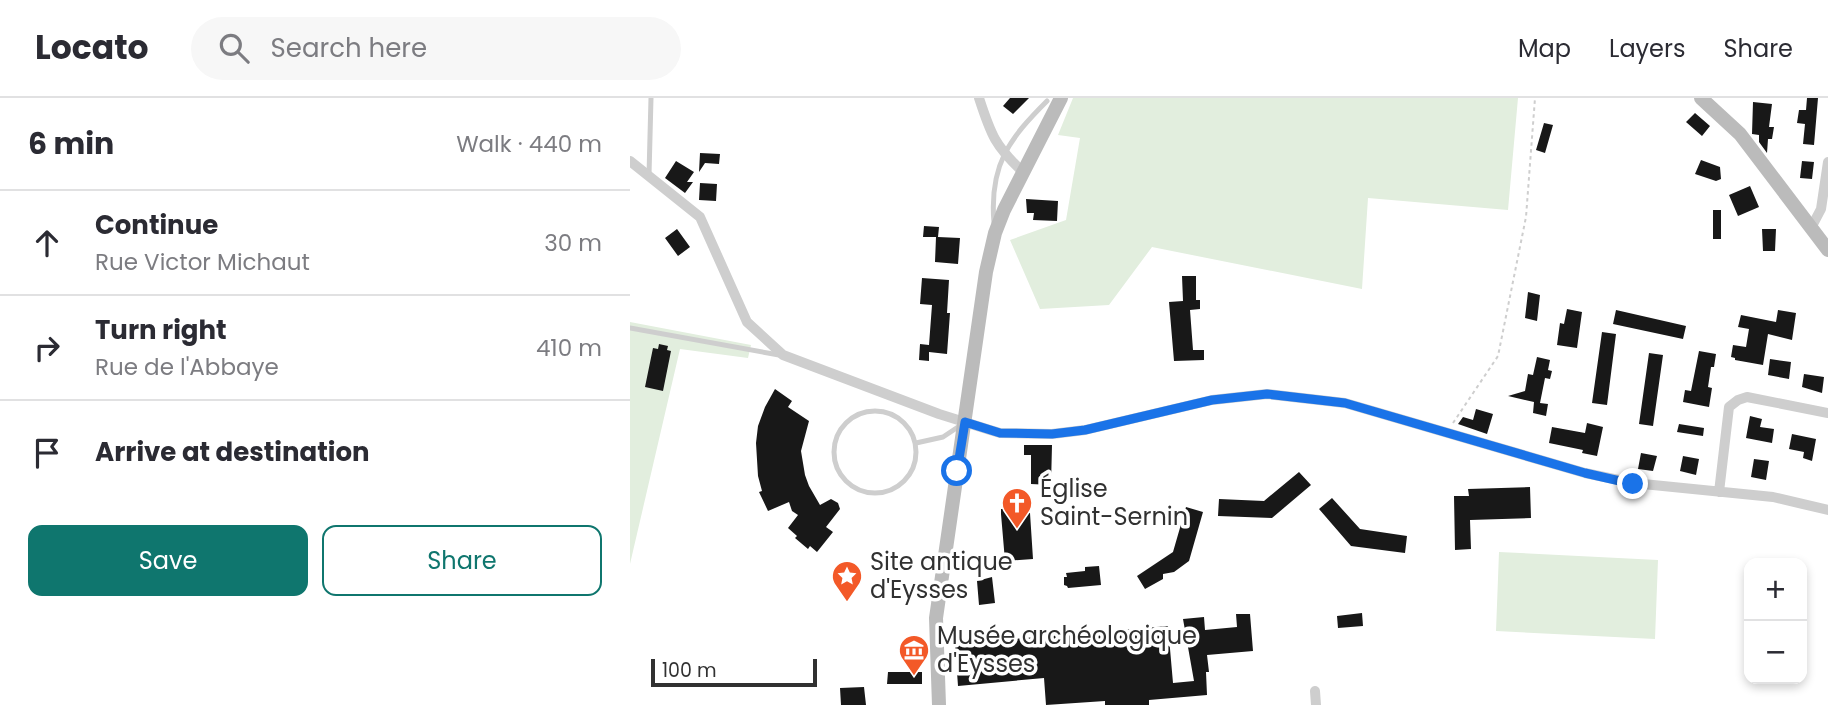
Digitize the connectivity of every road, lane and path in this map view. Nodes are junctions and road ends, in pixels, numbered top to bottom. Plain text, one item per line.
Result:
1 (652, 98) edge
2 (979, 98) edge
3 (1535, 98) edge
4 (1701, 98) edge
5 (1054, 99) edge
6 (1003, 154) junction
7 (630, 161) edge
8 (1828, 162) edge
9 (1024, 173) junction
10 (649, 175) junction
11 (1811, 228) junction
12 (995, 233) junction
13 (1828, 250) edge
14 (630, 328) edge
15 (783, 355) junction
16 (1828, 413) edge
17 (965, 422) junction
18 (1447, 433) junction
19 (916, 443) junction
20 (1719, 492) junction
21 (1828, 510) edge
22 (1315, 691) dead end
23 (939, 705) edge
24 (1316, 705) edge

1 - 10 lane
2 - 6 street
3 - 18 path
4 - 11 street
5 - 6 lane
5 - 9 street
6 - 9 street
6 - 12 lane
7 - 10 street
8 - 11 street
9 - 12 street
10 - 15 street
11 - 13 street
12 - 17 street
14 - 15 lane
15 - 17 street
16 - 20 street
17 - 18 street
17 - 19 lane
17 - 23 street
18 - 20 street
19 - 19 lane
20 - 21 street
22 - 24 street

